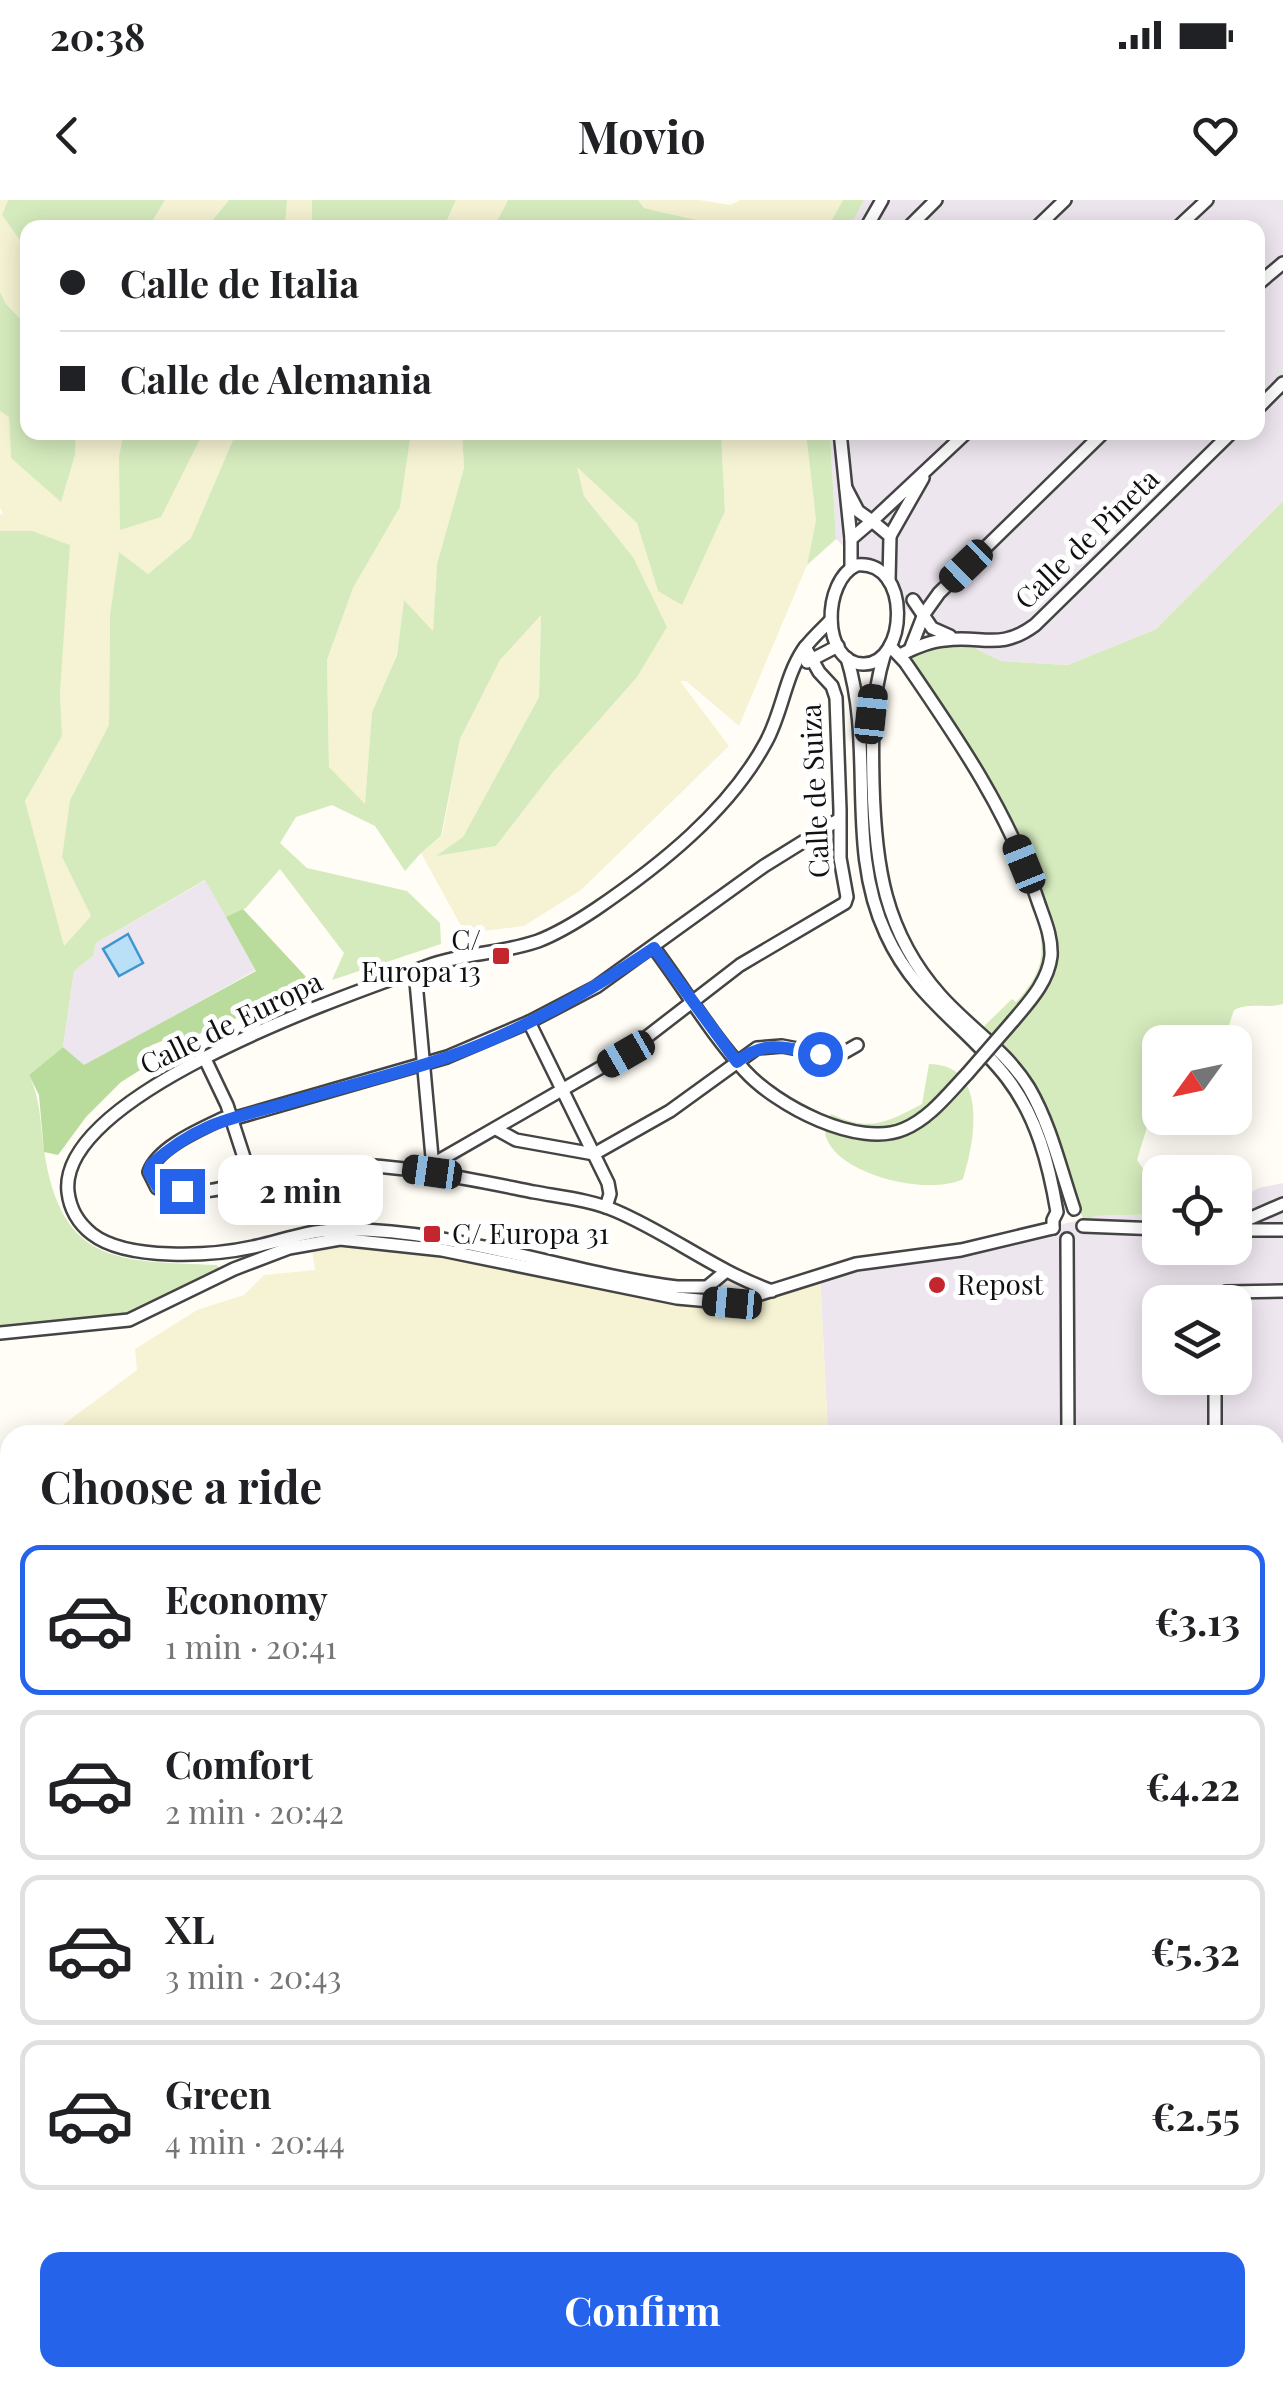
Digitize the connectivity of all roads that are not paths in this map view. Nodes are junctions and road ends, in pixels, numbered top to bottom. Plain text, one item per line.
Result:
1 (936, 200) edge
2 (1064, 200) edge
3 (1206, 200) edge
4 (916, 220) edge
5 (1044, 220) edge
6 (1185, 220) edge
7 (841, 440) edge
8 (959, 440) edge
9 (1096, 440) edge
10 (1224, 440) edge
11 (925, 474) junction
12 (846, 488) junction
13 (872, 522) junction
14 (890, 536) junction
15 (851, 539) junction
16 (850, 568) junction
17 (889, 581) junction
18 (938, 593) junction
19 (895, 594) junction
20 (913, 600) junction
21 (923, 617) junction
22 (831, 620) junction
23 (959, 639) junction
24 (838, 646) junction
25 (887, 651) junction
26 (808, 653) junction
27 (905, 653) junction
28 (848, 658) junction
29 (795, 671) junction
30 (818, 672) junction
31 (838, 820) junction
32 (654, 948) junction
33 (415, 971) junction
34 (695, 1002) junction
35 (529, 1022) junction
36 (858, 1045) dead end
37 (205, 1058) junction
38 (737, 1062) junction
39 (424, 1064) junction
40 (563, 1091) junction
41 (232, 1119) junction
42 (496, 1129) junction
43 (594, 1154) junction
44 (433, 1168) junction
45 (252, 1182) junction
46 (1283, 1204) edge
47 (606, 1207) junction
48 (1074, 1209) junction
49 (1268, 1210) junction
50 (1057, 1212) junction
51 (1252, 1219) edge
52 (1084, 1226) junction
53 (1053, 1228) junction
54 (1142, 1228) edge
55 (1252, 1228) edge
56 (1277, 1229) edge
57 (1067, 1239) junction
58 (736, 1278) junction
59 (772, 1291) junction
60 (1283, 1291) edge
61 (1252, 1292) edge
62 (748, 1299) junction
63 (0, 1333) edge
64 (1214, 1395) edge
65 (1068, 1425) edge
66 (1215, 1425) edge

1 - 4 street
2 - 5 street
3 - 6 street
7 - 12 street
8 - 11 street
9 - 18 street
10 - 23 street, Calle de Pineta
11 - 13 street
11 - 14 street
12 - 13 street
12 - 15 street
13 - 14 street
13 - 15 street
14 - 17 street
15 - 16 street
16 - 17 street
16 - 22 street
17 - 19 street
18 - 20 street
18 - 21 street
19 - 20 street
19 - 25 street
20 - 21 street
21 - 23 street
21 - 27 street
22 - 24 street
22 - 26 street, Calle de Europa
23 - 27 street, Calle de Pineta
24 - 26 street, Calle de Europa
24 - 28 street
25 - 27 street
25 - 28 street
25 - 48 street
26 - 29 street, Calle de Europa
26 - 30 street, Calle de Suiza
27 - 38 street, bridge
28 - 50 street
29 - 30 street, Calle de Suiza
29 - 33 street, Calle de Europa
30 - 31 street, Calle de Suiza
31 - 32 street
31 - 34 street, Calle de Suiza
32 - 34 street
32 - 35 street
33 - 37 street, Calle de Europa
33 - 39 street
34 - 38 street
34 - 40 street, Calle de Suiza
35 - 39 street
35 - 40 street
36 - 38 street
37 - 41 street
37 - 58 street, Calle de Europa
38 - 43 street
39 - 41 street
39 - 44 street
40 - 42 street, Calle de Suiza
40 - 43 street
41 - 45 street
41 - 45 street
42 - 43 street
42 - 44 street, Calle de Suiza
43 - 47 street
44 - 45 street
44 - 47 street
46 - 49 street
47 - 58 street
48 - 50 street
48 - 52 street
49 - 51 street
49 - 56 street
50 - 53 street
52 - 54 street
52 - 57 street
53 - 57 street
53 - 59 street
55 - 56 street
57 - 65 street
58 - 59 street
58 - 62 street
59 - 62 street
60 - 61 street
62 - 63 street
64 - 66 street

